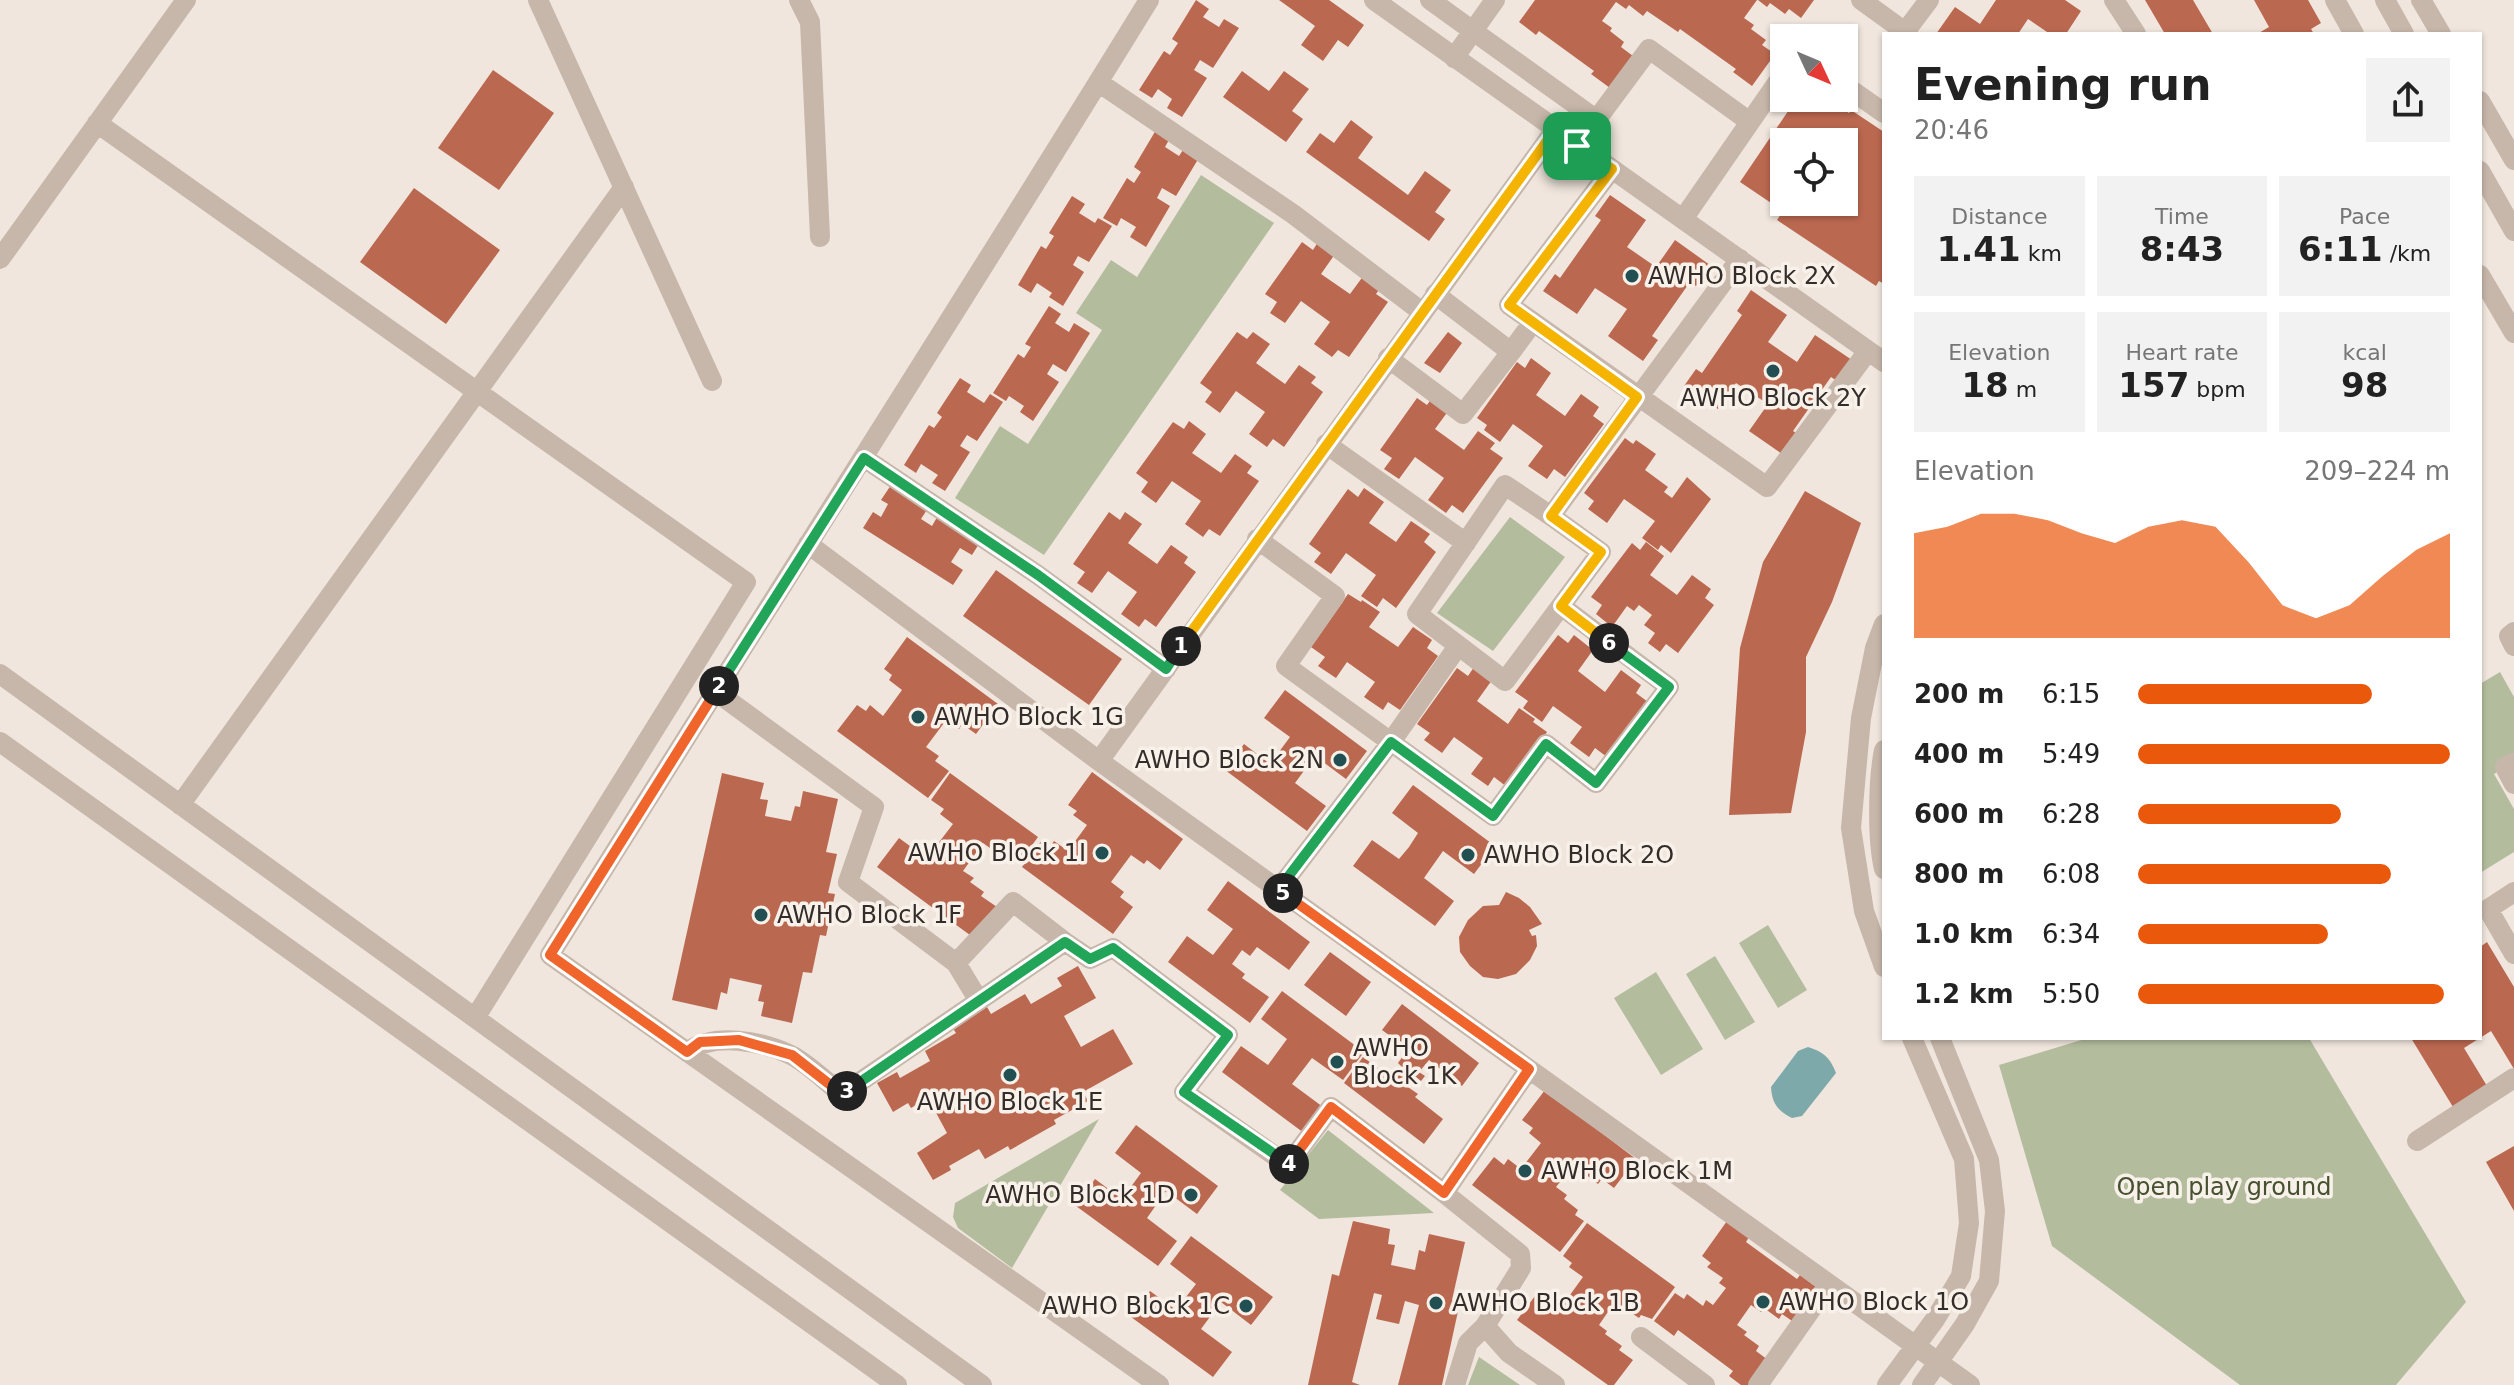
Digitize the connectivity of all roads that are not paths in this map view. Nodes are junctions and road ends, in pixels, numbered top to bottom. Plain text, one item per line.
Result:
1 (186, 0) edge
2 (538, 0) edge
3 (799, 0) edge
4 (1149, 0) edge
5 (1374, 0) edge
6 (1430, 0) edge
7 (1495, 0) edge
8 (1861, 0) edge
9 (1929, 0) edge
10 (2114, 0) edge
11 (2335, 0) edge
12 (2385, 0) edge
13 (2421, 0) edge
14 (1473, 31) junction
15 (1906, 32) edge
16 (1908, 32) edge
17 (2135, 32) edge
18 (2353, 32) edge
19 (2403, 32) edge
20 (2440, 32) edge
21 (1454, 58) junction
22 (1098, 82) junction
23 (1770, 93) edge
24 (1858, 95) edge
25 (2482, 104) edge
26 (1882, 112) edge
27 (1597, 120) junction
28 (1750, 122) junction
29 (97, 123) junction
30 (1555, 130) junction
31 (1577, 146) junction
32 (2514, 160) edge
33 (1612, 169) junction
34 (624, 187) junction
35 (2514, 192) edge
36 (2486, 196) edge
37 (1683, 219) junction
38 (2514, 231) edge
39 (820, 237) dead end
40 (0, 259) edge
41 (1740, 259) junction
42 (2482, 278) edge
43 (1435, 294) junction
44 (1422, 312) junction
45 (1533, 322) junction
46 (2514, 333) edge
47 (1511, 352) junction
48 (1876, 356) edge
49 (1388, 358) junction
50 (712, 381) dead end
51 (477, 391) junction
52 (1637, 397) junction
53 (1326, 444) junction
54 (864, 458) junction
55 (1551, 516) junction
56 (1257, 539) junction
57 (1466, 543) junction
58 (808, 544) junction
59 (1561, 606) junction
60 (1882, 629) edge
61 (2514, 632) edge
62 (1458, 646) junction
63 (2514, 646) edge
64 (1166, 669) junction
65 (0, 674) edge
66 (715, 691) junction
67 (0, 742) edge
68 (1391, 742) junction
69 (1099, 761) junction
70 (1882, 761) edge
71 (2514, 763) edge
72 (2514, 784) edge
73 (180, 805) junction
74 (1882, 854) edge
75 (1278, 890) junction
76 (2514, 892) edge
77 (1065, 942) junction
78 (2514, 954) edge
79 (1882, 961) edge
80 (956, 963) junction
81 (979, 1001) junction
82 (475, 1018) junction
83 (1913, 1040) edge
84 (1941, 1040) edge
85 (687, 1052) junction
86 (1529, 1069) junction
87 (2514, 1078) edge
88 (2417, 1141) dead end
89 (1444, 1193) junction
90 (1829, 1284) junction
91 (1485, 1326) junction
92 (1641, 1337) dead end
93 (1916, 1346) junction
94 (1938, 1362) junction
95 (897, 1385) edge
96 (982, 1385) edge
97 (1159, 1385) edge
98 (1455, 1385) edge
99 (1555, 1385) edge
100 (1705, 1385) edge
101 (1758, 1385) edge
102 (1887, 1385) edge
103 (1922, 1385) edge
104 (1970, 1385) edge

1 - 29 street
2 - 34 street
3 - 39 street
4 - 22 street
5 - 21 street
6 - 14 street
7 - 14 street
8 - 15 street
9 - 16 street
10 - 17 street
11 - 18 street
12 - 19 street
13 - 20 street
14 - 21 street
14 - 27 street
21 - 30 street
22 - 44 street
22 - 54 street
23 - 28 street
24 - 26 street
25 - 32 street
27 - 28 street
27 - 31 street
28 - 37 street
29 - 40 street
29 - 51 street
30 - 31 street
30 - 43 street
31 - 33 street
33 - 37 street
33 - 45 street
34 - 50 street
34 - 51 street
35 - 36 street
36 - 38 street
37 - 41 street
41 - 48 street
41 - 52 street
42 - 46 street
43 - 44 street
43 - 47 street
44 - 49 street
45 - 47 street
45 - 52 street
47 - 49 street
48 - 52 street
49 - 53 street
51 - 73 street
51 - 82 street
52 - 55 street
53 - 56 street
53 - 57 street
54 - 58 street
54 - 64 street
55 - 57 street
55 - 59 street
56 - 64 street
56 - 68 street
57 - 62 street
58 - 66 street
58 - 69 street
59 - 62 street
59 - 68 street
60 - 79 street
61 - 63 street
62 - 68 street
64 - 69 street
65 - 73 street
66 - 80 street
66 - 85 street
67 - 95 street
68 - 75 street
69 - 75 street
70 - 74 street
71 - 72 street
73 - 82 street
75 - 86 street
76 - 78 street
77 - 80 street
77 - 81 street
77 - 89 street
80 - 81 street
81 - 85 street
82 - 96 street
83 - 93 street
84 - 94 street
85 - 97 street
86 - 89 street
86 - 90 street
87 - 88 street
89 - 91 street
90 - 93 street
90 - 101 street
91 - 98 street
91 - 99 street
92 - 100 street
93 - 94 street
93 - 102 street
94 - 103 street
94 - 104 street

